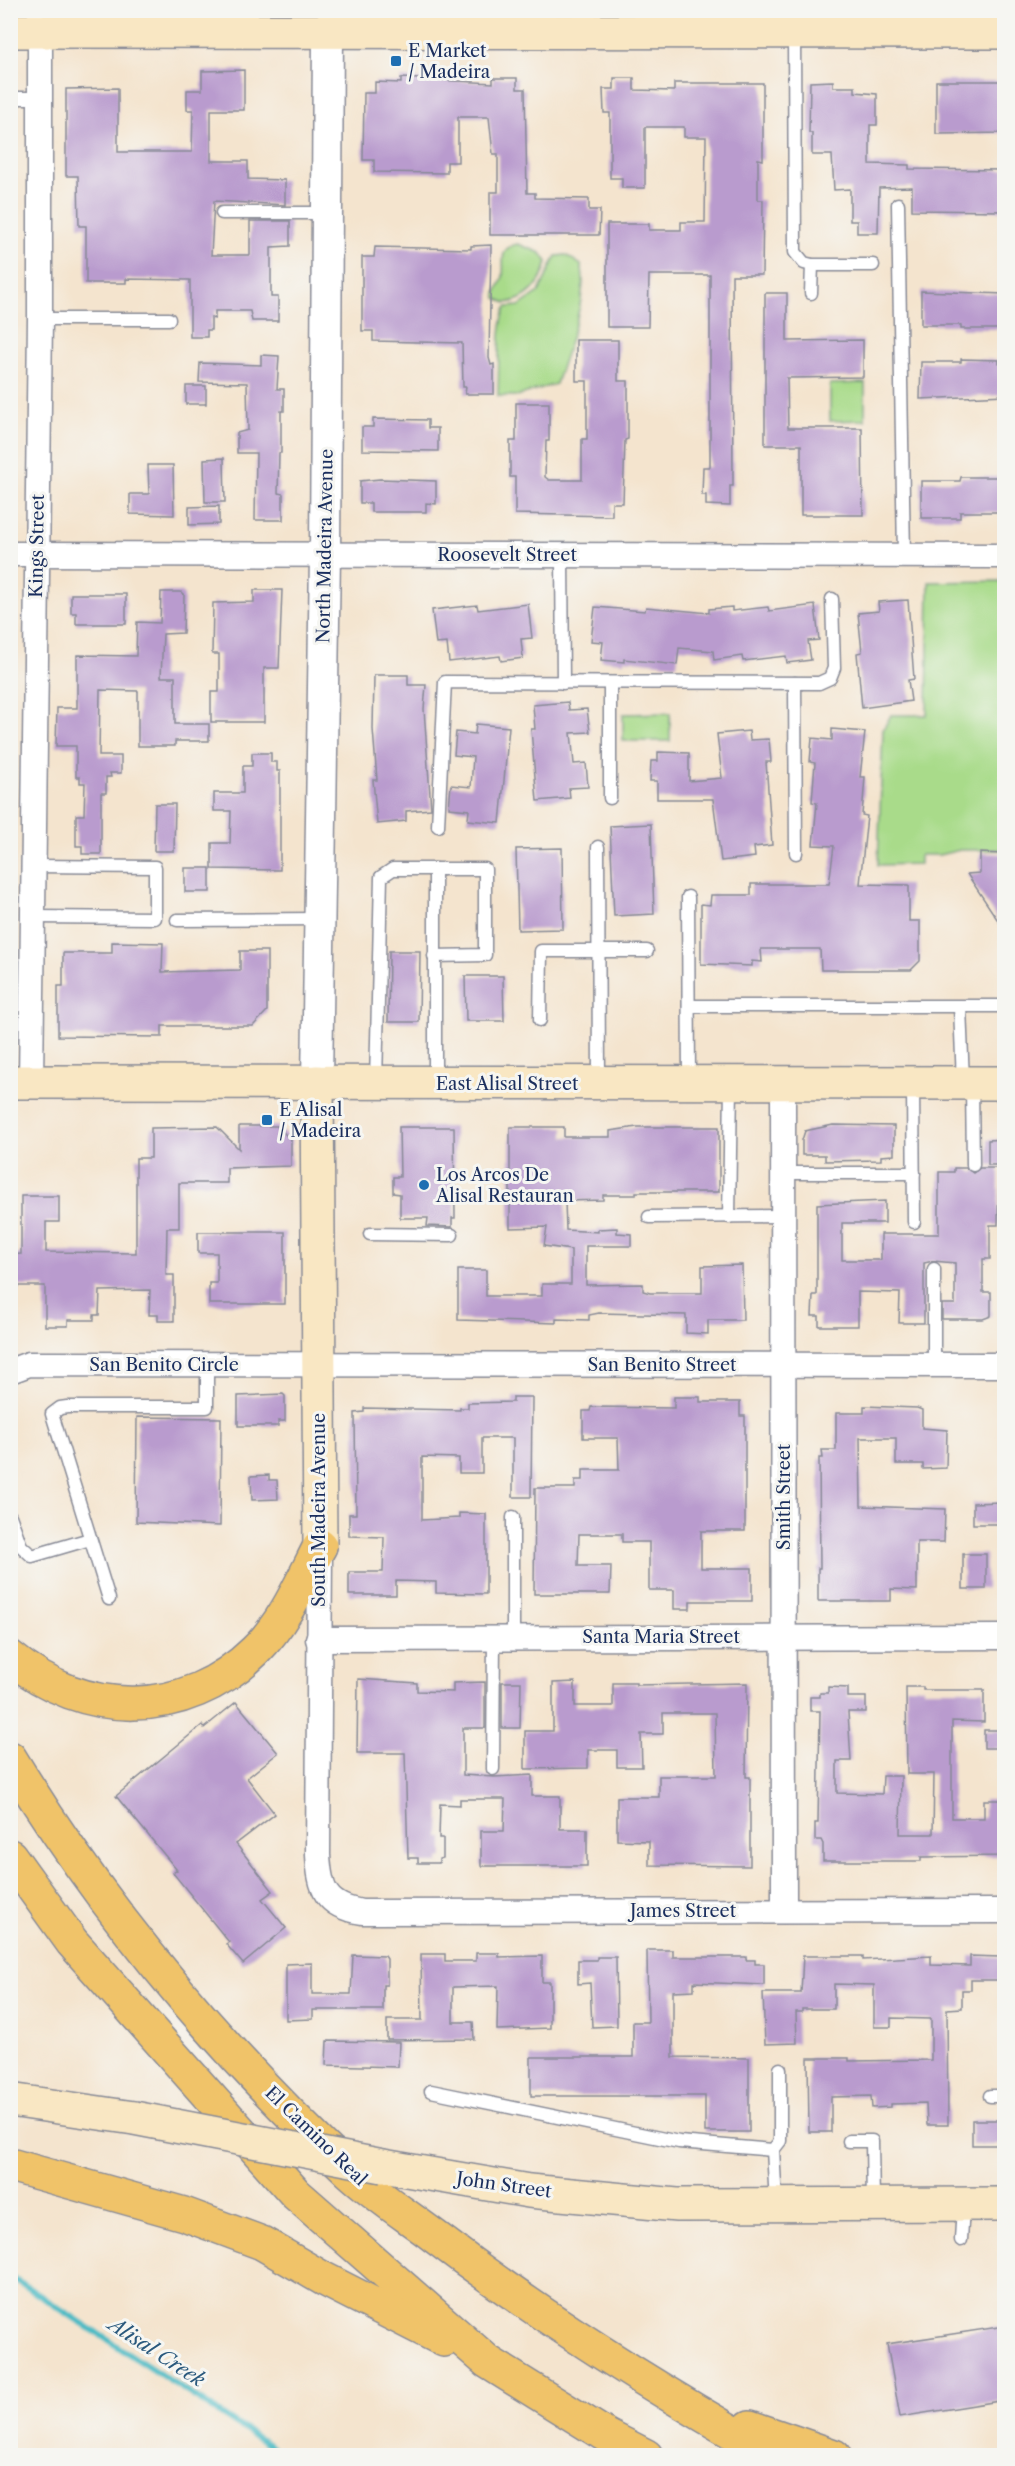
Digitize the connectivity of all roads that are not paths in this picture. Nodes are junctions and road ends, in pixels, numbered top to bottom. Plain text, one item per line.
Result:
1 (328, 21) edge
2 (30, 25) edge
3 (1001, 25) edge
4 (800, 28) junction
5 (10, 98) edge
6 (40, 98) junction
7 (898, 204) dead end
8 (222, 213) dead end
9 (327, 213) junction
10 (812, 265) junction
11 (873, 265) dead end
12 (811, 293) dead end
13 (40, 319) junction
14 (169, 319) dead end
15 (10, 554) edge
16 (37, 554) junction
17 (325, 555) junction
18 (562, 556) junction
19 (904, 556) junction
20 (1005, 556) edge
21 (832, 599) dead end
22 (562, 683) junction
23 (610, 683) junction
24 (795, 683) junction
25 (610, 798) dead end
26 (438, 826) dead end
27 (598, 847) dead end
28 (796, 853) dead end
29 (33, 866) junction
30 (435, 869) junction
31 (688, 897) dead end
32 (33, 917) junction
33 (319, 919) junction
34 (177, 920) dead end
35 (599, 951) junction
36 (647, 951) dead end
37 (434, 956) junction
38 (689, 1006) junction
39 (1005, 1006) edge
40 (960, 1007) junction
41 (540, 1020) dead end
42 (21, 1082) edge
43 (317, 1082) junction
44 (376, 1083) junction
45 (783, 1083) junction
46 (968, 1083) junction
47 (1005, 1083) edge
48 (435, 1084) junction
49 (598, 1084) junction
50 (689, 1084) junction
51 (730, 1084) junction
52 (913, 1084) junction
53 (972, 1165) dead end
54 (783, 1173) junction
55 (914, 1173) junction
56 (783, 1216) junction
57 (649, 1217) dead end
58 (729, 1217) junction
59 (914, 1222) dead end
60 (370, 1234) dead end
61 (452, 1235) dead end
62 (934, 1269) dead end
63 (320, 1365) junction
64 (784, 1365) junction
65 (1005, 1365) edge
66 (207, 1366) junction
67 (934, 1366) junction
68 (10, 1371) edge
69 (10, 1516) edge
70 (513, 1517) dead end
71 (90, 1539) junction
72 (320, 1546) junction
73 (109, 1599) dead end
74 (784, 1636) junction
75 (1005, 1637) edge
76 (503, 1638) junction
77 (318, 1639) junction
78 (10, 1657) edge
79 (10, 1758) edge
80 (494, 1769) dead end
81 (10, 1856) edge
82 (784, 1911) junction
83 (1005, 1911) edge
84 (362, 1912) joint
85 (780, 2069) dead end
86 (431, 2091) dead end
87 (990, 2096) dead end
88 (1005, 2096) edge
89 (10, 2100) edge
90 (849, 2141) dead end
91 (773, 2150) junction
92 (10, 2165) edge
93 (963, 2203) junction
94 (776, 2204) junction
95 (1005, 2204) edge
96 (873, 2205) junction
97 (961, 2240) dead end
98 (488, 2362) junction
99 (682, 2404) junction
100 (646, 2456) edge
101 (774, 2456) edge
102 (834, 2456) edge

1 - 2 main road
1 - 4 main road
1 - 9 street, North Madeira Avenue
2 - 6 street, Kings Street
3 - 4 main road
4 - 10 lane
5 - 6 lane
6 - 13 street, Kings Street
7 - 19 lane
8 - 9 lane
9 - 17 street, North Madeira Avenue
10 - 11 lane
10 - 12 lane
13 - 14 lane
13 - 16 street, Kings Street
15 - 16 street, Roosevelt Street
16 - 17 street, Roosevelt Street
16 - 29 street, Kings Street
17 - 18 street, Roosevelt Street
17 - 33 street, North Madeira Avenue
18 - 19 street, Roosevelt Street
18 - 22 lane
19 - 20 street, Roosevelt Street
21 - 24 lane
22 - 23 lane
22 - 26 lane
23 - 24 lane
23 - 25 lane
24 - 28 lane
27 - 35 lane
29 - 32 street, Kings Street
29 - 32 lane
30 - 37 lane
30 - 37 lane
30 - 44 lane
31 - 38 lane
32 - 42 street, Kings Street
33 - 34 lane
33 - 43 street, North Madeira Avenue
35 - 36 lane
35 - 41 lane
35 - 49 lane
37 - 48 lane
38 - 40 lane
38 - 50 lane
39 - 40 lane
40 - 46 lane
42 - 43 main road, East Alisal Street
43 - 44 main road, East Alisal Street
43 - 63 main road, South Madeira Avenue
44 - 48 main road, East Alisal Street
45 - 51 main road, East Alisal Street
45 - 52 main road, East Alisal Street
45 - 54 street, Smith Street
46 - 47 main road, East Alisal Street
46 - 52 main road, East Alisal Street
46 - 53 lane
48 - 49 main road, East Alisal Street
49 - 50 main road, East Alisal Street
50 - 51 main road, East Alisal Street
51 - 58 lane
52 - 55 lane
54 - 55 lane
54 - 56 street, Smith Street
55 - 59 lane
56 - 58 lane
56 - 64 street, Smith Street
57 - 58 lane
60 - 61 lane
62 - 67 lane
63 - 64 street, San Benito Street
63 - 66 street, San Benito Circle
63 - 72 main road, South Madeira Avenue
64 - 67 street, San Benito Street
64 - 74 street, Smith Street
65 - 67 street, San Benito Street
66 - 68 street, San Benito Circle
66 - 71 lane
69 - 71 lane
70 - 76 lane
71 - 73 lane
72 - 77 street, South Madeira Avenue
72 - 78 highway
74 - 75 street, Santa Maria Street
74 - 76 street, Santa Maria Street
74 - 82 street, Smith Street
76 - 77 street, Santa Maria Street
76 - 80 lane
77 - 84 street, South Madeira Avenue
79 - 99 highway, El Camino Real
81 - 98 highway
82 - 83 street, James Street
82 - 84 street, James Street
85 - 91 lane
86 - 91 lane
87 - 88 lane
89 - 94 main road, John Street, bridge
90 - 96 lane
91 - 94 lane
92 - 98 highway
93 - 95 main road, John Street
93 - 96 main road, John Street
93 - 97 lane
94 - 96 main road, John Street
98 - 100 highway
99 - 101 highway, El Camino Real
99 - 102 highway

